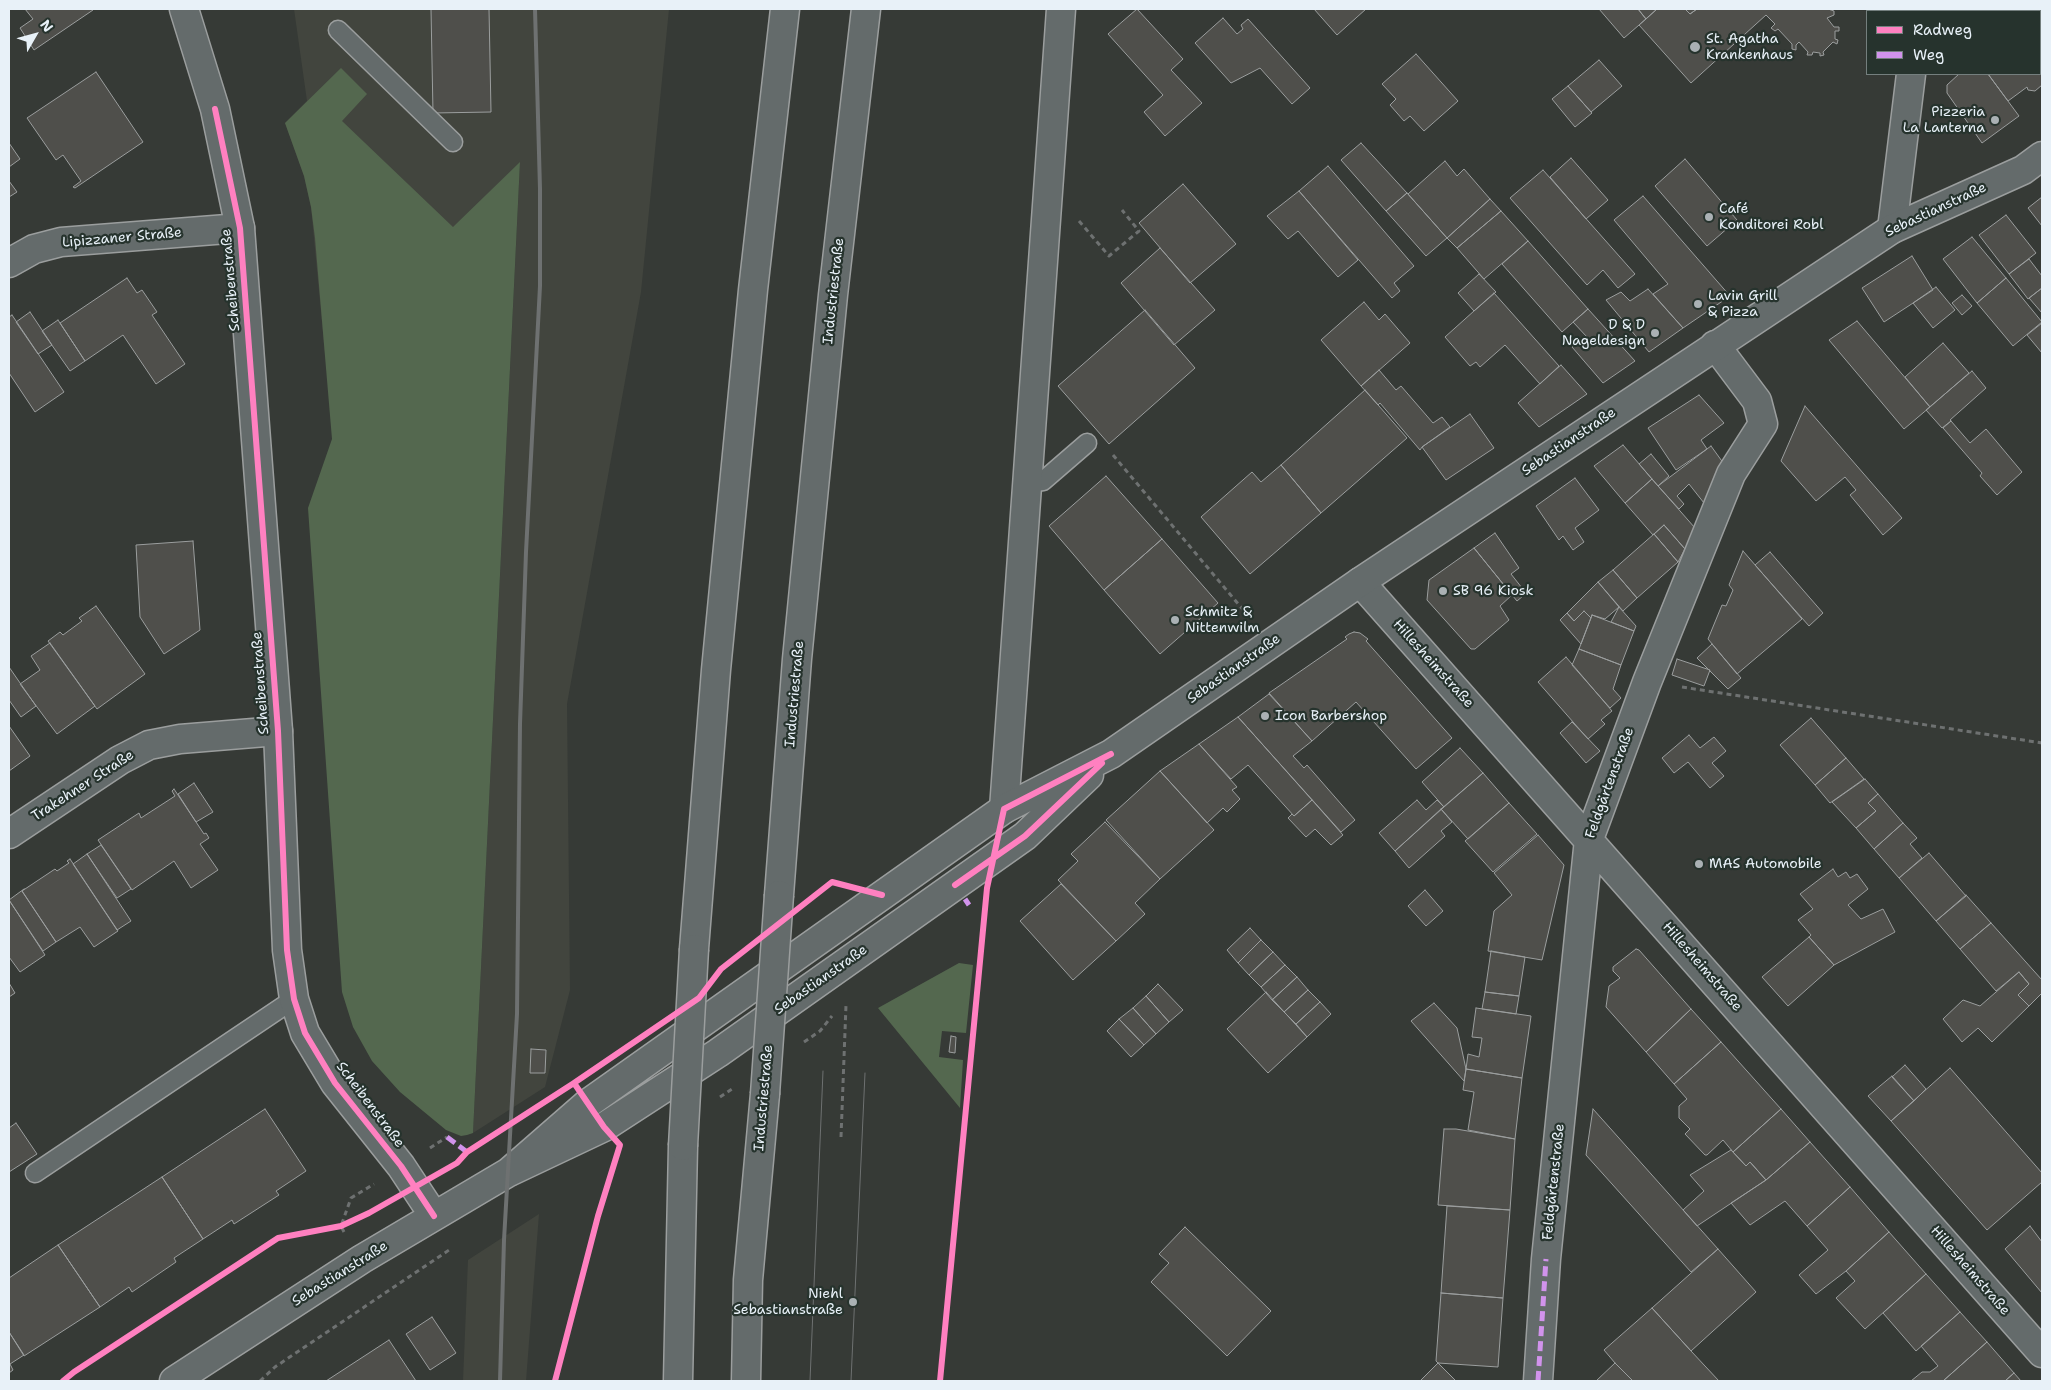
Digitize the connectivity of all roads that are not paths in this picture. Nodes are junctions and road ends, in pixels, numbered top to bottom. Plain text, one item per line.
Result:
1 (184, 9) edge
2 (785, 9) edge
3 (866, 9) edge
4 (1061, 9) edge
5 (338, 30) dead end
6 (1911, 75) edge
7 (453, 142) dead end
8 (2042, 156) edge
9 (240, 228) junction
10 (1892, 229) junction
11 (9, 263) edge
12 (1715, 345) junction
13 (1087, 443) dead end
14 (1027, 482) junction
15 (1360, 582) junction
16 (278, 731) junction
17 (1111, 754) junction
18 (1004, 808) junction
19 (9, 834) edge
20 (1588, 839) junction
21 (294, 999) junction
22 (509, 1172) junction
23 (35, 1173) dead end
24 (434, 1216) junction
25 (2042, 1353) edge
26 (174, 1381) edge
27 (678, 1381) edge
28 (746, 1381) edge
29 (1538, 1381) edge

1 - 9 main road, Scheibenstraße
2 - 27 main road, bridge
3 - 28 main road, Industriestraße, bridge
4 - 14 main road
5 - 7 lane
6 - 10 main road
8 - 10 main road, Sebastianstraße
9 - 11 main road, Lipizzaner Straße
9 - 16 main road, Scheibenstraße
10 - 12 main road, Sebastianstraße
12 - 15 main road, Sebastianstraße
12 - 20 main road, Feldgärtenstraße
13 - 14 lane
14 - 18 main road
15 - 17 main road, Sebastianstraße
15 - 20 main road, Hillesheimstraße
16 - 19 main road, Trakehner Straße
16 - 21 main road, Scheibenstraße
17 - 18 main road, Sebastianstraße
17 - 22 main road, Sebastianstraße
18 - 22 main road, Sebastianstraße
20 - 25 main road, Hillesheimstraße
20 - 29 main road, Feldgärtenstraße
21 - 23 lane
21 - 24 main road, Scheibenstraße
22 - 24 main road, Sebastianstraße
24 - 26 main road, Sebastianstraße

